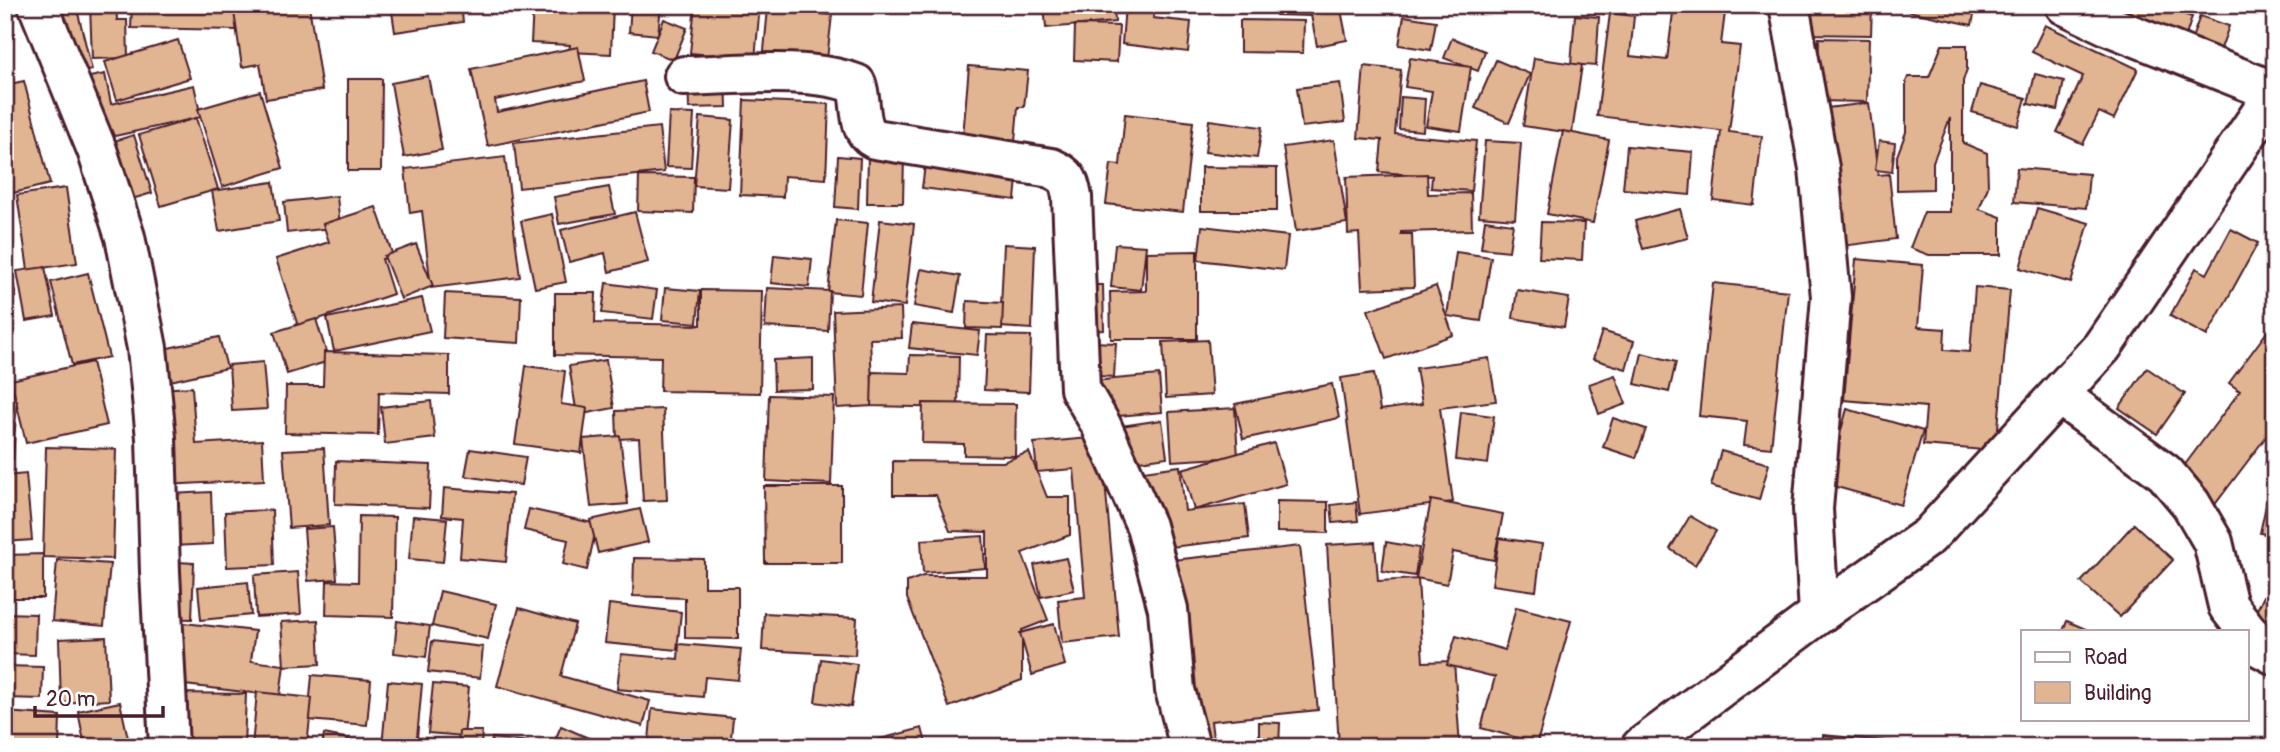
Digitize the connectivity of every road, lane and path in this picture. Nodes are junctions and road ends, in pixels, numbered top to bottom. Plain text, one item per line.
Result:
1 (37, 5) edge
2 (1789, 5) edge
3 (2065, 5) edge
4 (684, 76) dead end
5 (2275, 93) edge
6 (2059, 395) junction
7 (1819, 614) junction
8 (2247, 630) edge
9 (2248, 632) edge
10 (2275, 655) edge
11 (169, 747) edge
12 (1190, 747) edge
13 (1641, 747) edge

1 - 11 street
2 - 7 street
3 - 5 street
4 - 12 street
5 - 6 street
6 - 7 street
6 - 8 street
7 - 13 street
9 - 10 street

